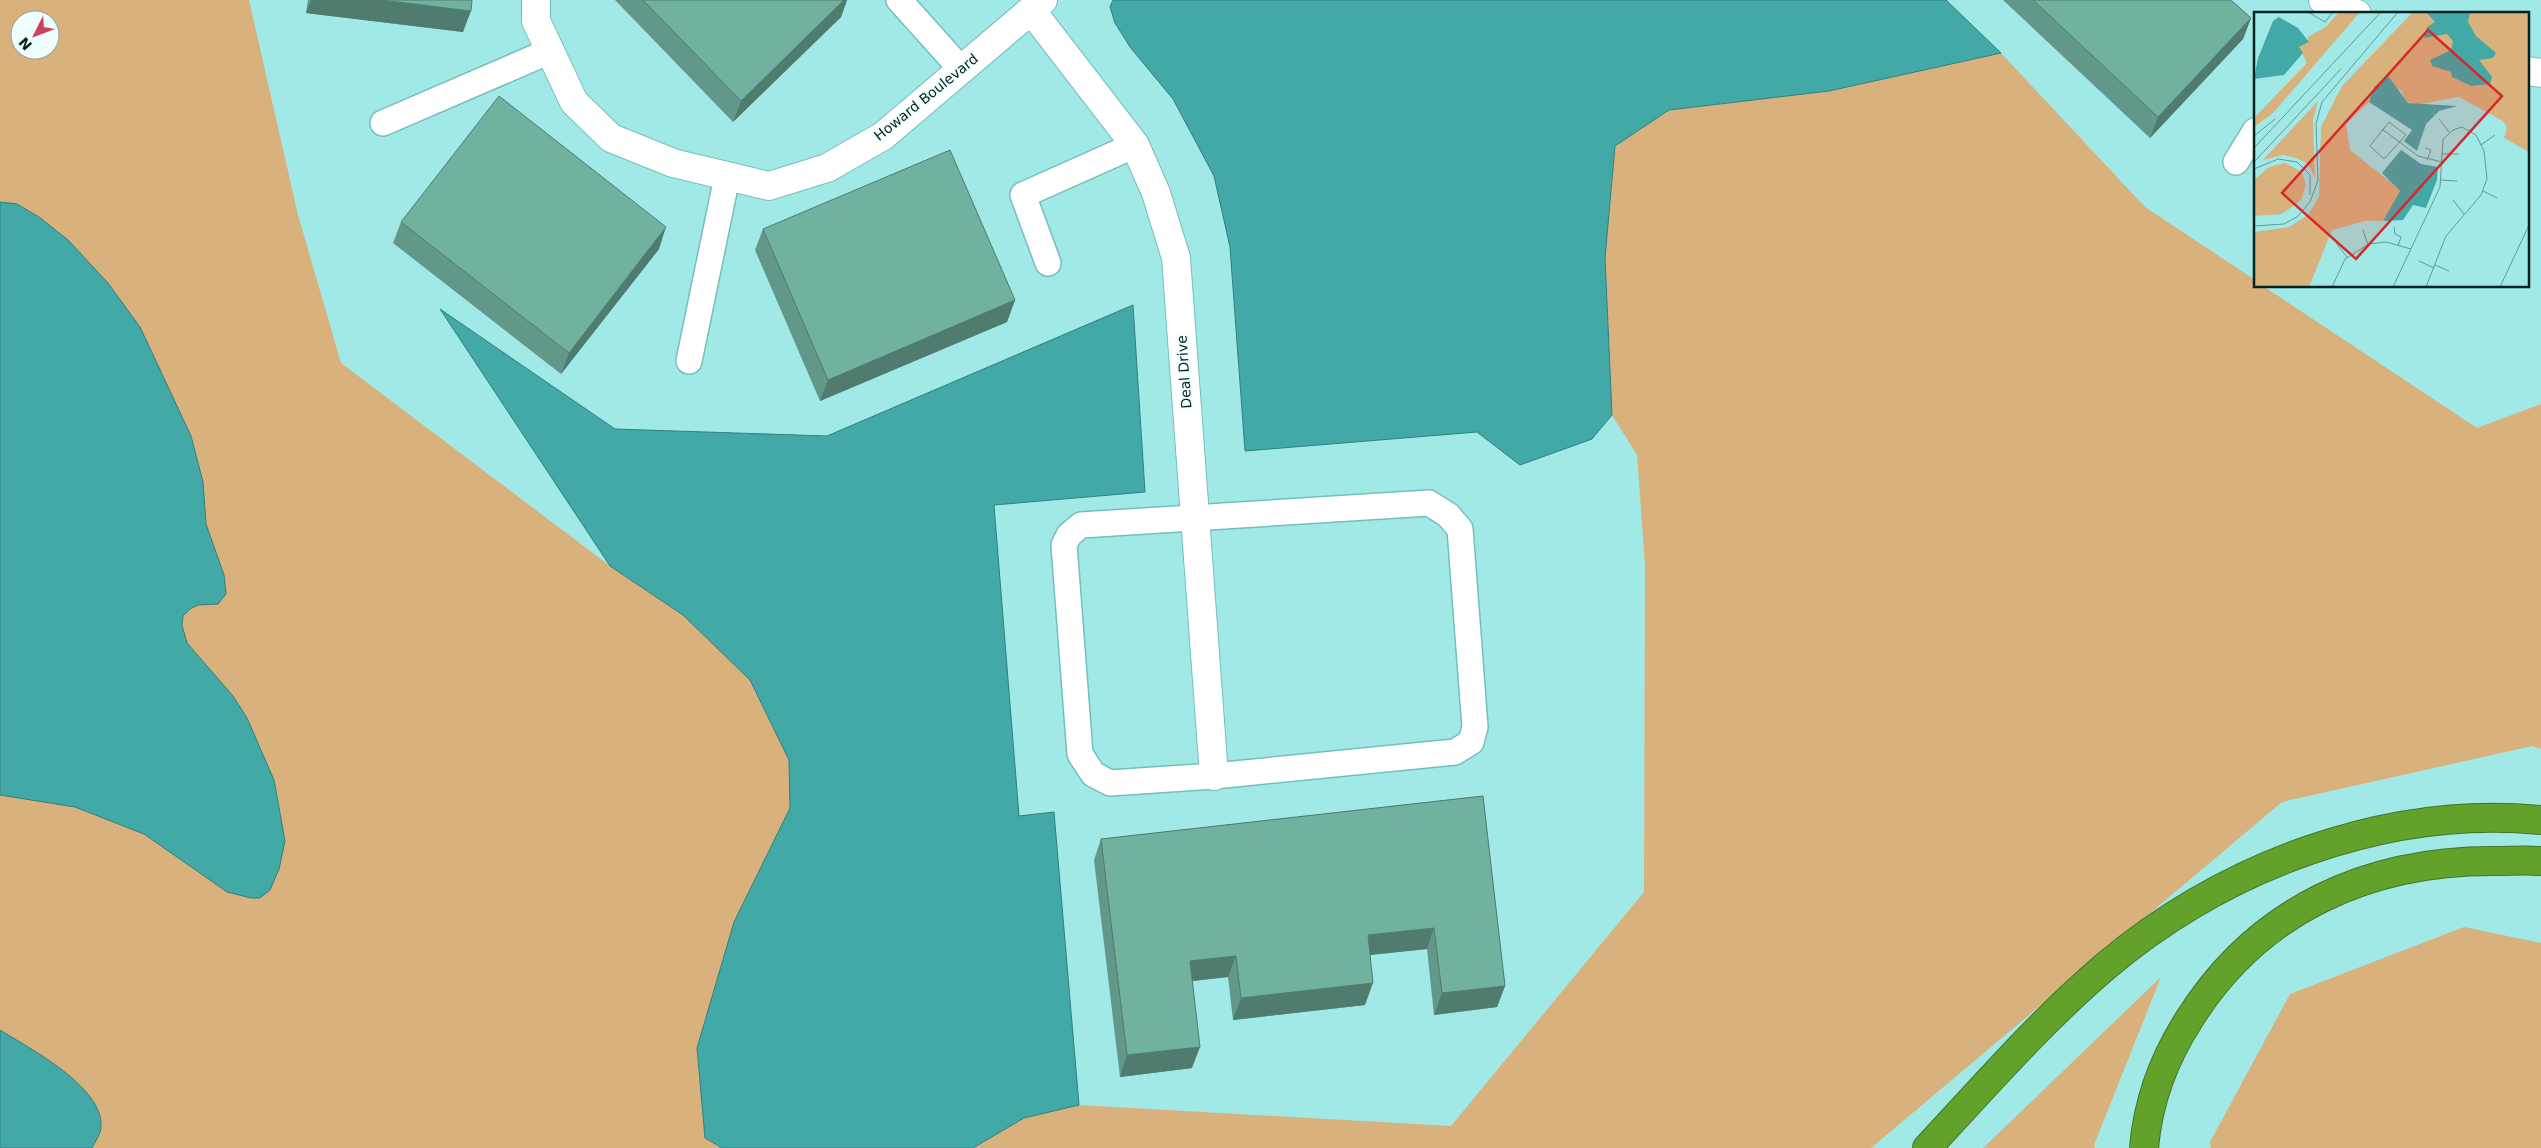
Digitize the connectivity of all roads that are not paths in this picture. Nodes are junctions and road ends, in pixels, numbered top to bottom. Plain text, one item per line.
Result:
1 (536, 0) edge
2 (899, 0) edge
3 (1037, 5) edge
4 (2326, 5) edge
5 (2350, 12) edge
6 (550, 51) junction
7 (961, 69) junction
8 (2528, 71) edge
9 (2541, 73) edge
10 (383, 123) dead end
11 (2254, 133) edge
12 (1135, 145) junction
13 (2236, 162) dead end
14 (727, 177) junction
15 (1048, 264) dead end
16 (689, 361) dead end
17 (1195, 518) junction
18 (1214, 776) junction
19 (2541, 820) edge
20 (2541, 861) edge
21 (1927, 1148) edge
22 (2144, 1148) edge

1 - 6 street, Howard Boulevard
2 - 7 lane
3 - 7 street, Howard Boulevard
3 - 12 street, Deal Drive
4 - 5 street
6 - 10 lane
6 - 14 street, Howard Boulevard
7 - 14 street, Howard Boulevard
8 - 9 street
11 - 13 lane
12 - 15 lane
12 - 17 street, Deal Drive
14 - 16 lane
17 - 18 street, Deal Drive
17 - 18 lane
17 - 18 lane
19 - 21 highway
20 - 22 highway

